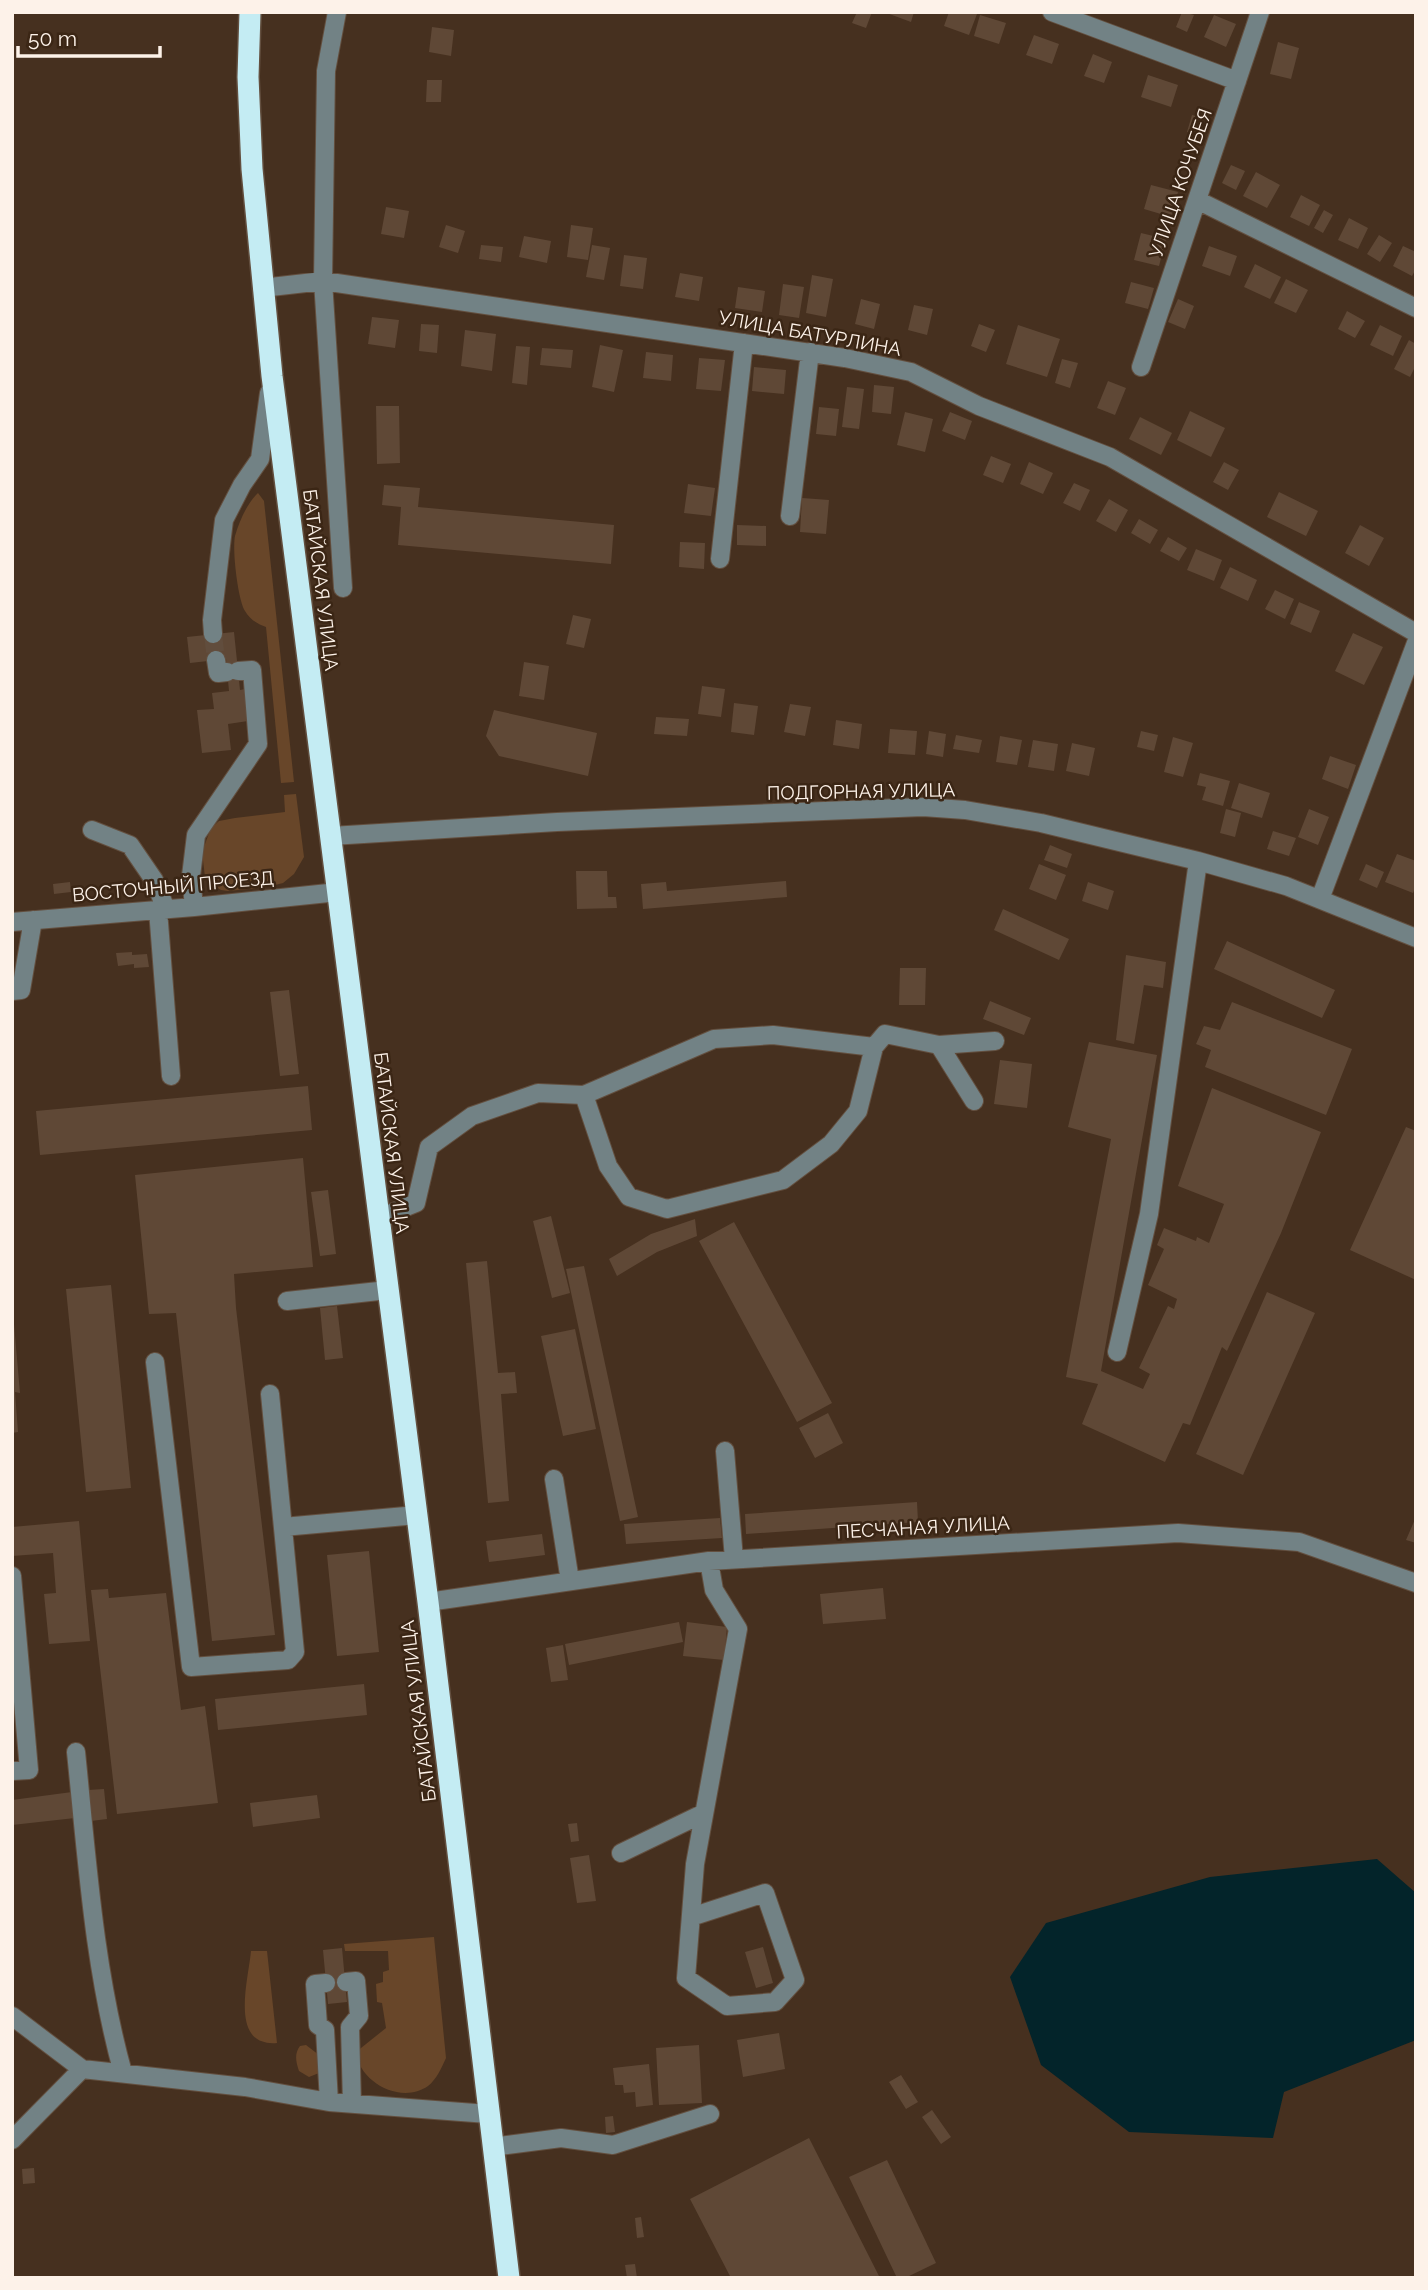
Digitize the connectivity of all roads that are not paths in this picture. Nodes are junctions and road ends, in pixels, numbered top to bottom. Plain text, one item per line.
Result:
1 (250, 12) edge
2 (337, 12) edge
3 (1052, 12) edge
4 (1260, 12) edge
5 (1237, 81) junction
6 (1197, 200) junction
7 (323, 281) junction
8 (262, 288) junction
9 (1416, 308) edge
10 (744, 342) junction
11 (810, 352) junction
12 (1141, 367) dead end
13 (272, 376) junction
14 (790, 516) dead end
15 (720, 559) dead end
16 (343, 588) dead end
17 (213, 634) tunnel mouth
18 (1416, 634) edge
19 (1416, 643) edge
20 (227, 668) dead end
21 (92, 830) dead end
22 (331, 836) junction
23 (1198, 861) junction
24 (338, 892) junction
25 (1320, 899) junction
26 (194, 907) junction
27 (162, 909) junction
28 (33, 920) junction
29 (12, 922) edge
30 (1416, 938) edge
31 (12, 990) edge
32 (995, 1041) dead end
33 (939, 1045) junction
34 (874, 1047) junction
35 (171, 1076) dead end
36 (584, 1095) junction
37 (974, 1101) dead end
38 (379, 1218) junction
39 (388, 1290) junction
40 (287, 1301) dead end
41 (1117, 1352) dead end
42 (155, 1362) dead end
43 (270, 1394) dead end
44 (725, 1451) dead end
45 (554, 1479) dead end
46 (417, 1515) junction
47 (283, 1527) junction
48 (734, 1559) junction
49 (709, 1561) junction
50 (12, 1576) edge
51 (570, 1581) junction
52 (1416, 1583) edge
53 (428, 1602) junction
54 (76, 1752) dead end
55 (12, 1771) edge
56 (704, 1812) junction
57 (621, 1853) dead end
58 (691, 1917) junction
59 (346, 1982) dead end
60 (326, 1983) dead end
61 (12, 2016) edge
62 (82, 2069) junction
63 (123, 2073) junction
64 (329, 2102) junction
65 (352, 2104) junction
66 (488, 2114) junction
67 (710, 2114) dead end
68 (12, 2140) edge
69 (492, 2147) junction
70 (509, 2278) edge

1 - 8 highway, БАТАЙСКАЯ УЛИЦА
2 - 7 street
3 - 5 street
4 - 5 street, УЛИЦА КОЧУБЕЯ
5 - 6 street, УЛИЦА КОЧУБЕЯ
6 - 9 street
6 - 12 street, УЛИЦА КОЧУБЕЯ
7 - 8 street, УЛИЦА БАТУРЛИНА
7 - 10 street, УЛИЦА БАТУРЛИНА
7 - 16 street
8 - 13 highway, БАТАЙСКАЯ УЛИЦА
10 - 11 street, УЛИЦА БАТУРЛИНА
10 - 15 street
11 - 14 street
11 - 18 street, УЛИЦА БАТУРЛИНА
13 - 17 street
13 - 22 highway, БАТАЙСКАЯ УЛИЦА
19 - 25 street
20 - 26 street
21 - 27 street
22 - 23 street, ПОДГОРНАЯ УЛИЦА
22 - 24 highway, БАТАЙСКАЯ УЛИЦА
23 - 25 street, ПОДГОРНАЯ УЛИЦА
23 - 41 street
24 - 26 street, ВОСТОЧНЫЙ ПРОЕЗД
24 - 38 highway, БАТАЙСКАЯ УЛИЦА
25 - 30 street, ПОДГОРНАЯ УЛИЦА
26 - 27 street, ВОСТОЧНЫЙ ПРОЕЗД
27 - 28 street, ВОСТОЧНЫЙ ПРОЕЗД
27 - 35 street
28 - 29 street, ВОСТОЧНЫЙ ПРОЕЗД
28 - 31 street
32 - 33 street
33 - 34 street
33 - 37 street
34 - 36 street
34 - 36 street
36 - 38 street
38 - 39 highway, БАТАЙСКАЯ УЛИЦА
39 - 40 street
39 - 46 highway, БАТАЙСКАЯ УЛИЦА
42 - 47 street
43 - 47 street
44 - 48 street
45 - 51 street
46 - 47 street
46 - 53 highway, БАТАЙСКАЯ УЛИЦА
48 - 49 street, ПЕСЧАНАЯ УЛИЦА
48 - 52 street, ПЕСЧАНАЯ УЛИЦА
49 - 51 street, ПЕСЧАНАЯ УЛИЦА
49 - 56 street
50 - 55 street
51 - 53 street, ПЕСЧАНАЯ УЛИЦА
53 - 66 highway, БАТАЙСКАЯ УЛИЦА
54 - 63 street
56 - 57 street
56 - 58 street
58 - 58 street
59 - 65 street
60 - 64 street
61 - 62 street
62 - 63 street
62 - 68 street
63 - 64 street
64 - 65 street
65 - 66 street
66 - 69 highway, БАТАЙСКАЯ УЛИЦА
67 - 69 street
69 - 70 highway, БАТАЙСКАЯ УЛИЦА

